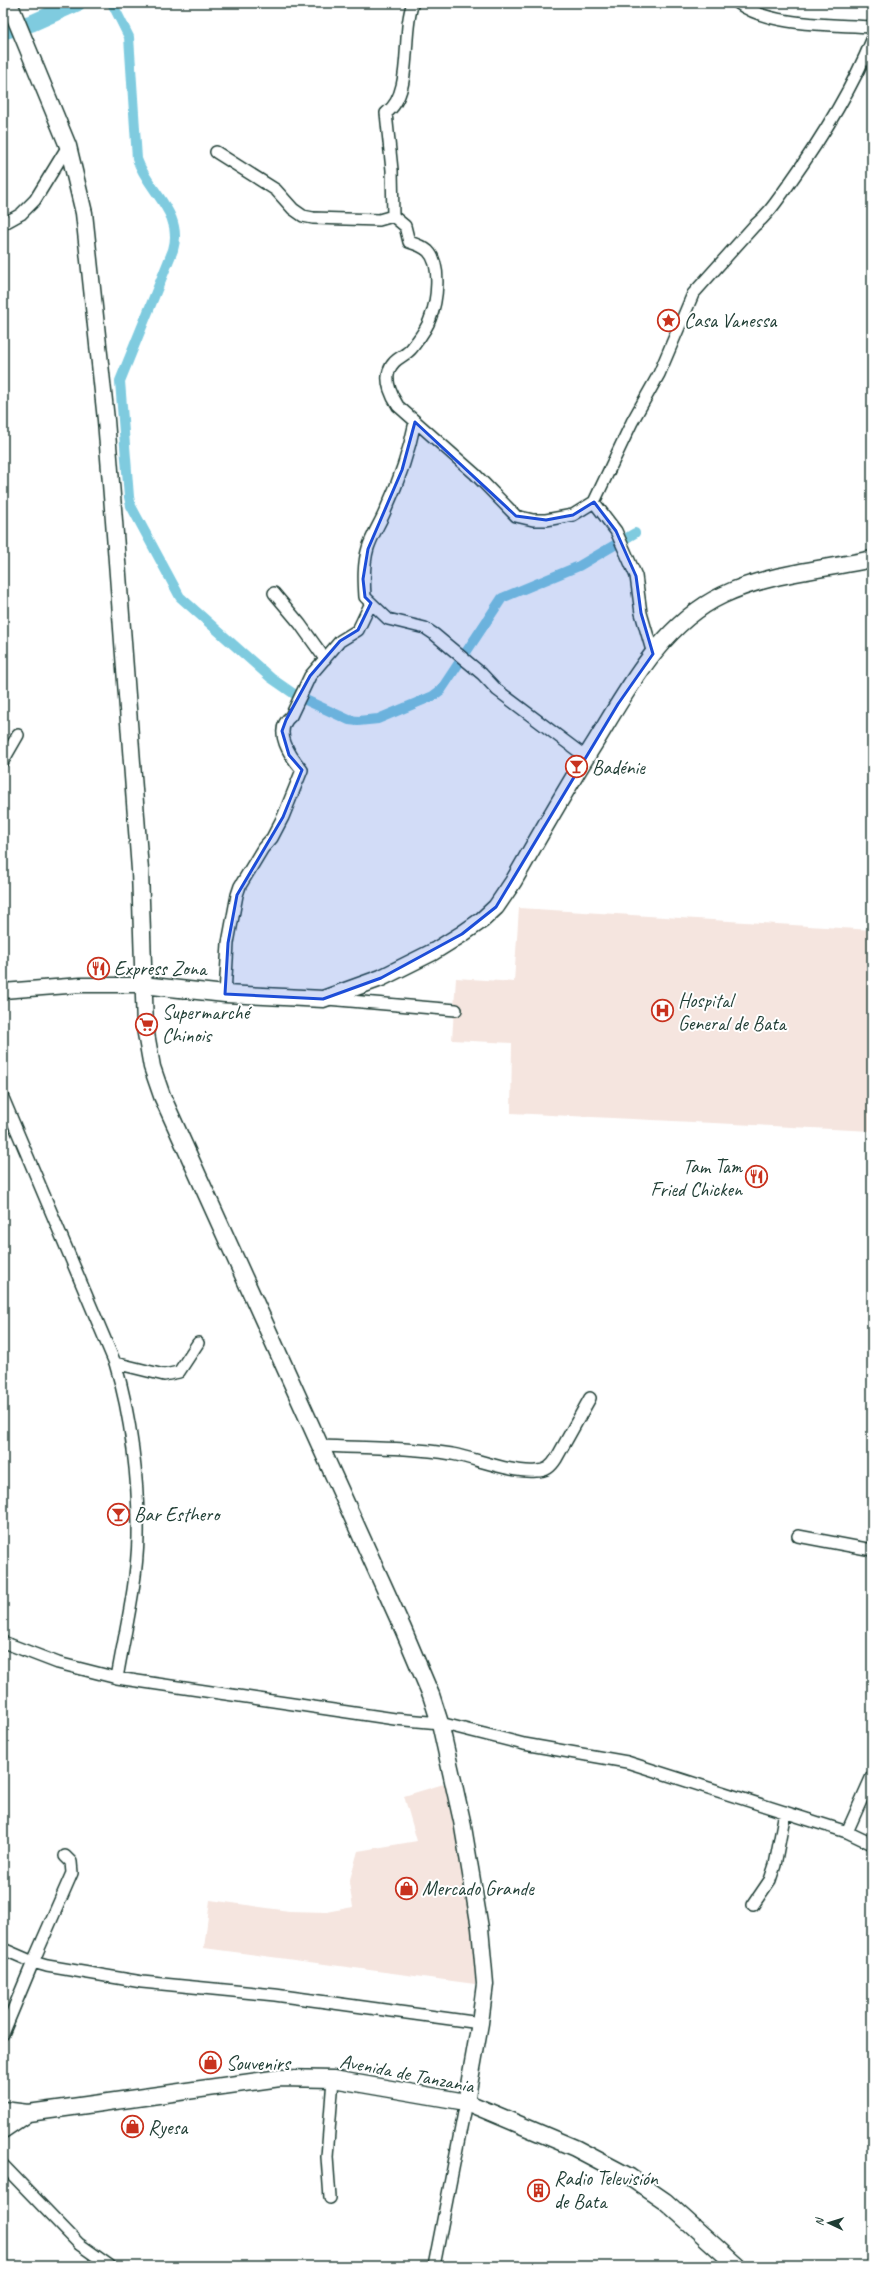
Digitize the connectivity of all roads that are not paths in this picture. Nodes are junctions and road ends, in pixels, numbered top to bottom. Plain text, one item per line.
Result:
1 (9, 3) edge
2 (413, 3) edge
3 (738, 3) edge
4 (872, 27) edge
5 (872, 40) edge
6 (68, 146) junction
7 (216, 152) dead end
8 (393, 216) junction
9 (3, 224) edge
10 (415, 422) junction
11 (594, 502) junction
12 (872, 559) edge
13 (274, 593) dead end
14 (371, 603) junction
15 (653, 654) junction
16 (325, 659) junction
17 (18, 735) dead end
18 (586, 757) junction
19 (3, 761) edge
20 (143, 986) junction
21 (3, 991) edge
22 (226, 994) junction
23 (323, 999) junction
24 (456, 1010) dead end
25 (3, 1098) edge
26 (198, 1343) dead end
27 (115, 1363) junction
28 (590, 1398) dead end
29 (321, 1446) junction
30 (798, 1536) dead end
31 (872, 1550) edge
32 (3, 1642) edge
33 (117, 1678) junction
34 (440, 1723) junction
35 (872, 1776) edge
36 (784, 1812) junction
37 (847, 1832) junction
38 (872, 1844) edge
39 (65, 1856) dead end
40 (753, 1905) dead end
41 (3, 1949) edge
42 (33, 1962) junction
43 (480, 2023) junction
44 (3, 2034) edge
45 (333, 2079) junction
46 (466, 2102) junction
47 (3, 2110) edge
48 (28, 2113) junction
49 (3, 2130) edge
50 (3, 2165) edge
51 (330, 2198) dead end
52 (737, 2265) edge
53 (110, 2266) edge
54 (434, 2266) edge

1 - 6 main road
2 - 8 street
3 - 4 street
5 - 11 street
6 - 9 street
6 - 20 main road
7 - 8 street
8 - 10 street
10 - 11 street
10 - 14 street
11 - 15 street
12 - 15 main road
13 - 16 street
14 - 16 street
14 - 18 street
15 - 18 main road
16 - 22 street
17 - 19 street
18 - 23 main road
20 - 21 street
20 - 22 main road
20 - 29 main road
22 - 23 main road
23 - 24 street
25 - 27 street
26 - 27 street
27 - 33 street
28 - 29 street
29 - 34 main road
30 - 31 street
32 - 33 street
33 - 34 street
34 - 36 street
34 - 43 main road
35 - 37 street
36 - 37 street
36 - 40 street
37 - 38 street
39 - 42 street
41 - 42 street
42 - 43 street
42 - 44 street
43 - 46 main road
45 - 46 main road, Avenida de Tanzania
45 - 48 main road, Avenida de Tanzania
45 - 51 street
46 - 52 main road, Avenida de Tanzania
46 - 54 street
47 - 48 main road, Avenida de Tanzania
48 - 49 main road, Avenida de Tanzania
50 - 53 street

